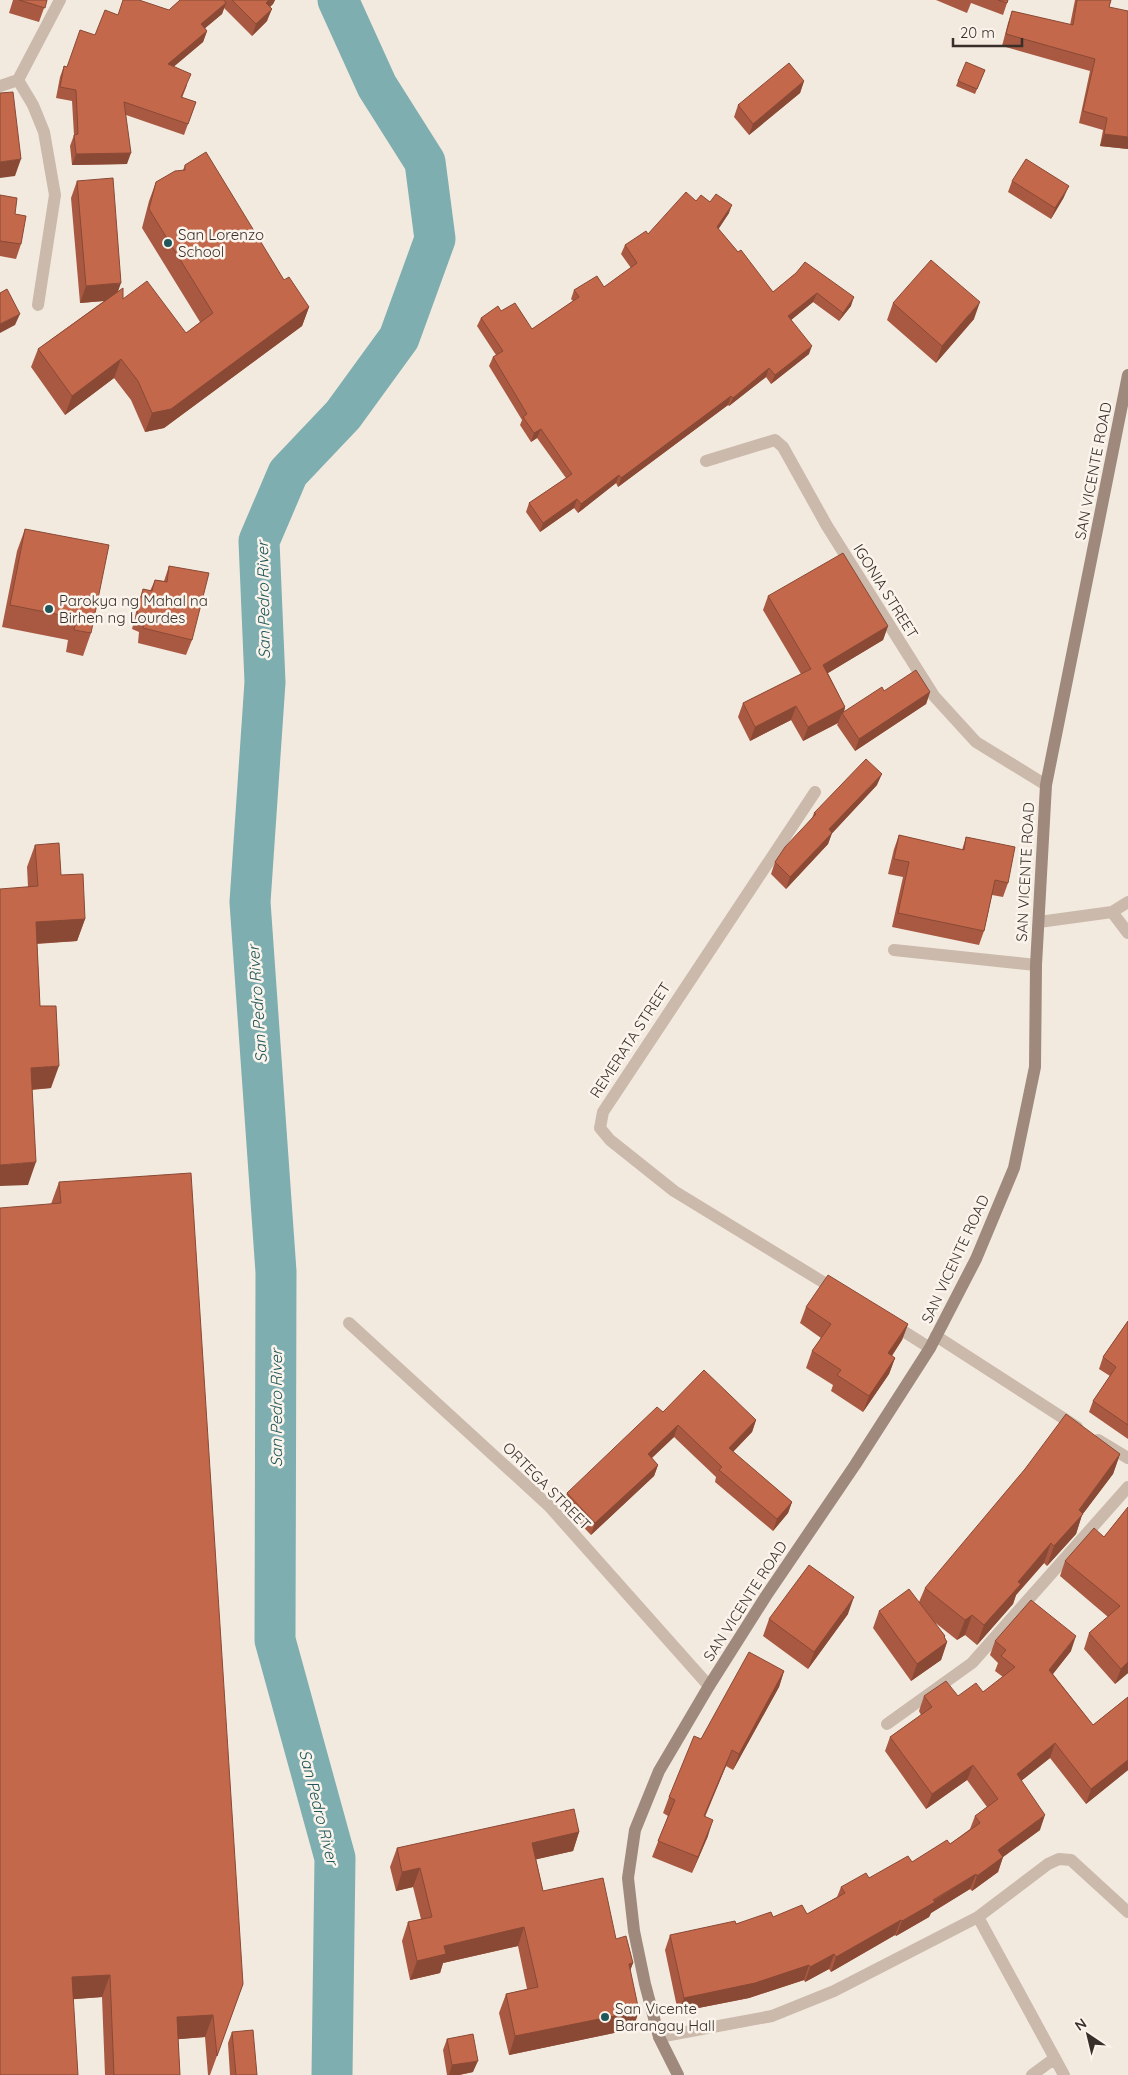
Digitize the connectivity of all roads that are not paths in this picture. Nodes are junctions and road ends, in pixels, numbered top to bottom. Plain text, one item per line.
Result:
1 (60, 0) edge
2 (18, 80) junction
3 (0, 86) edge
4 (38, 305) dead end
5 (1128, 375) edge
6 (706, 461) dead end
7 (1046, 784) junction
8 (815, 792) dead end
9 (1128, 902) edge
10 (1112, 912) junction
11 (1039, 922) junction
12 (1128, 933) edge
13 (894, 950) dead end
14 (1036, 965) junction
15 (845, 1295) edge
16 (879, 1316) edge
17 (349, 1323) dead end
18 (933, 1342) junction
19 (1128, 1458) edge
20 (1128, 1487) edge
21 (709, 1686) junction
22 (887, 1724) dead end
23 (1128, 1912) edge
24 (978, 1917) junction
25 (660, 2037) junction
26 (1055, 2058) junction
27 (678, 2075) edge
28 (1032, 2075) edge
29 (1064, 2075) edge

1 - 2 street
2 - 3 street
2 - 4 street
5 - 7 main road, SAN VICENTE ROAD
6 - 7 street, IGONIA STREET
7 - 11 main road, SAN VICENTE ROAD
8 - 15 street, REMERATA STREET
9 - 10 street
10 - 11 street
10 - 12 street
11 - 14 main road, SAN VICENTE ROAD
13 - 14 street
14 - 18 main road, SAN VICENTE ROAD
16 - 18 street
17 - 21 street, ORTEGA STREET
18 - 19 street
18 - 21 main road, SAN VICENTE ROAD
20 - 22 street
21 - 25 main road, SAN VICENTE ROAD
23 - 24 street
24 - 25 street
24 - 26 street
25 - 27 main road, SAN VICENTE ROAD
26 - 28 street
26 - 29 street

